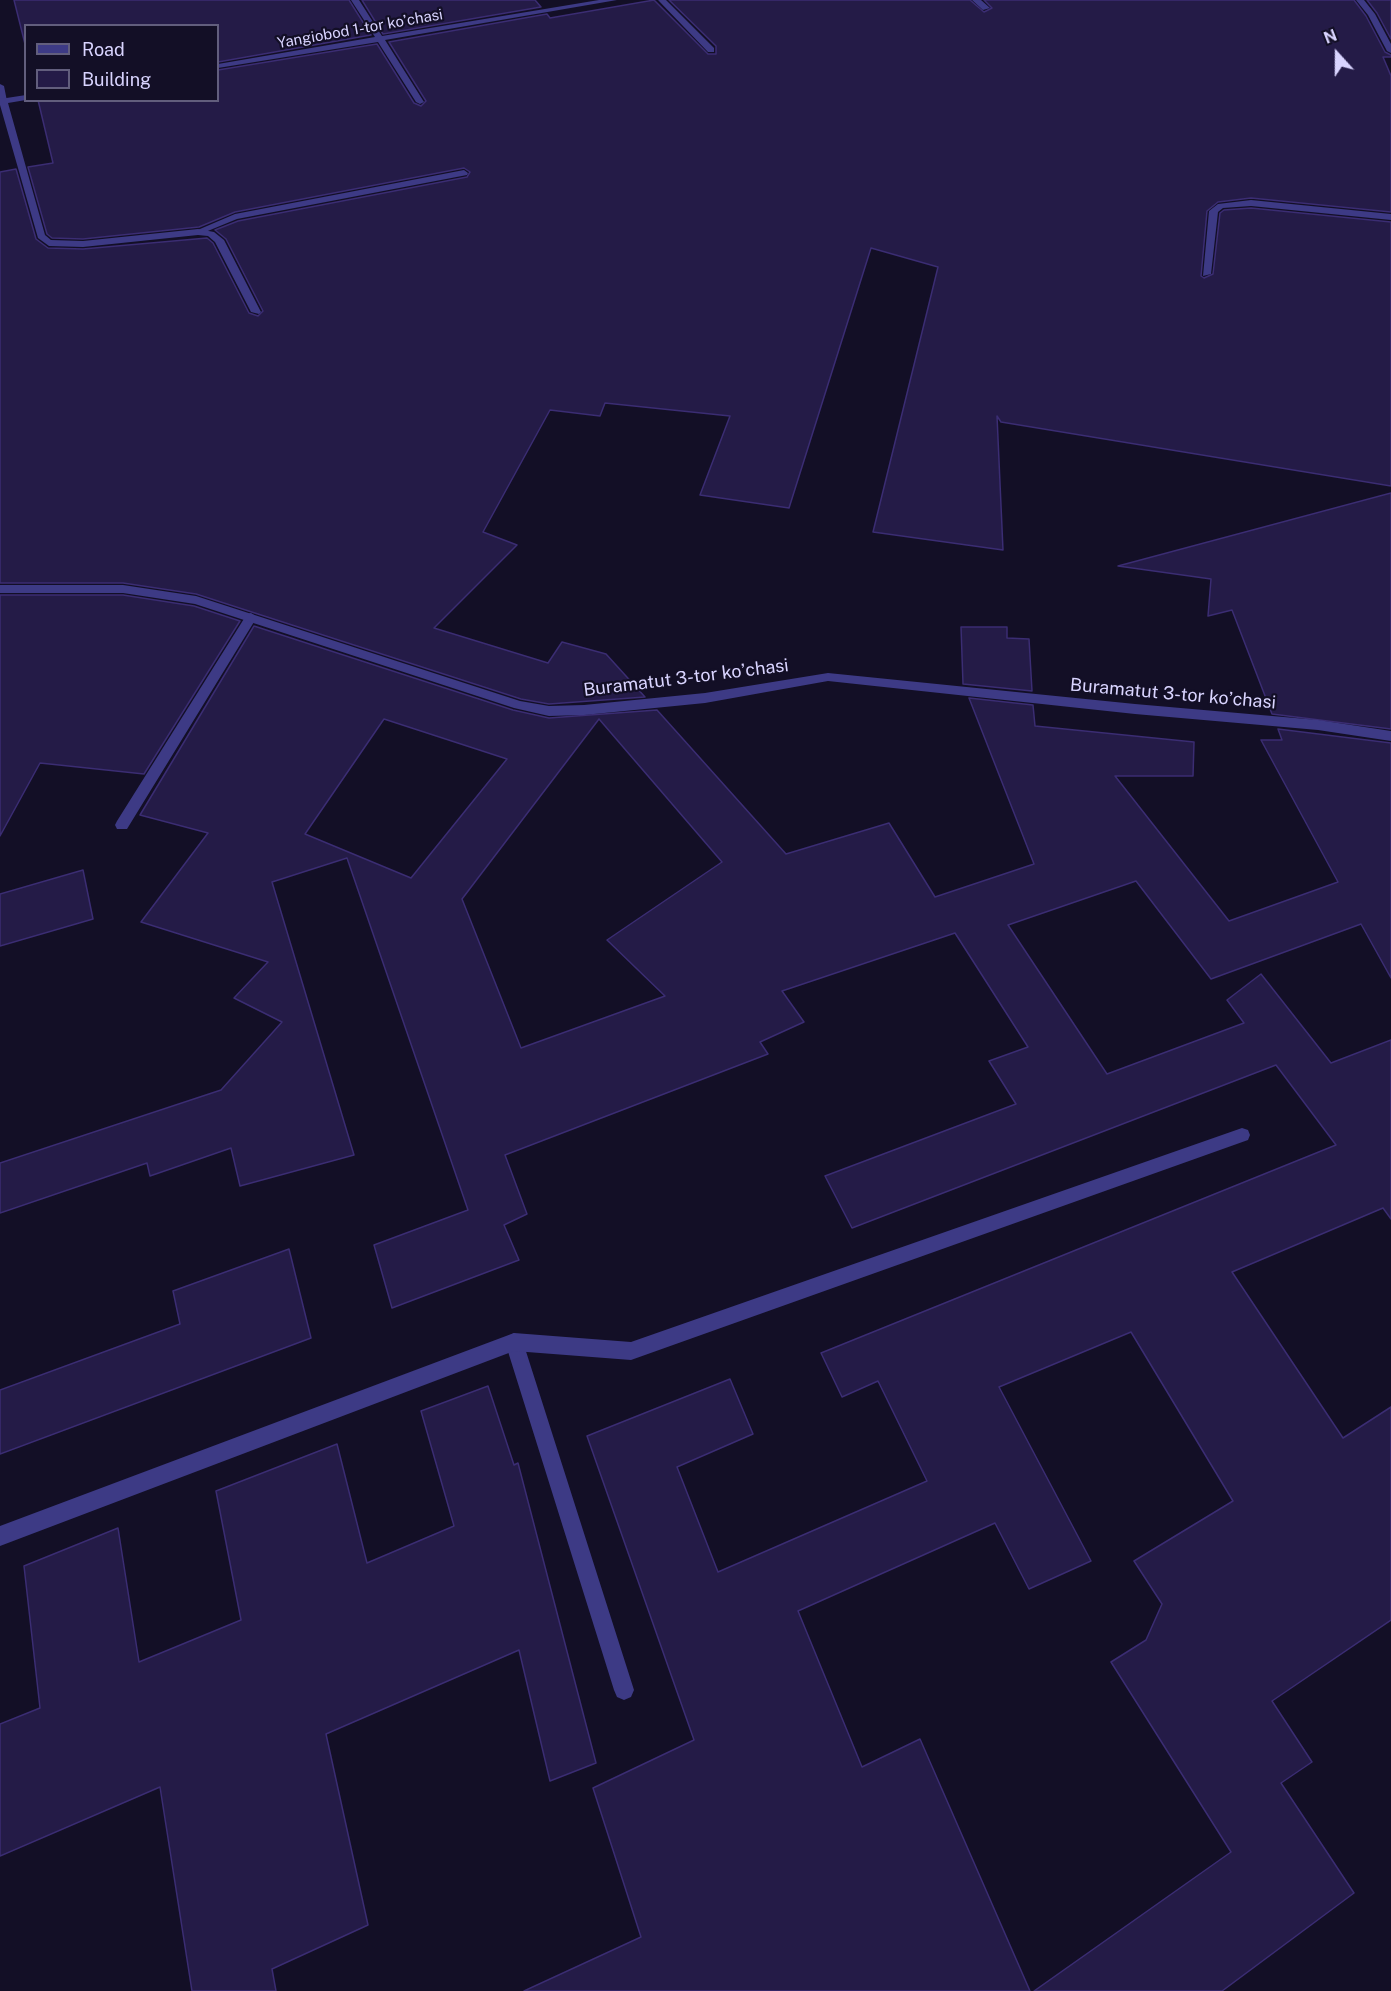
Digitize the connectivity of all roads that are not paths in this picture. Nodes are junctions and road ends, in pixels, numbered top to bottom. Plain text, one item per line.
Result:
1 (355, 0) edge
2 (613, 0) edge
3 (662, 0) edge
4 (976, 0) edge
5 (1360, 0) edge
6 (986, 8) dead end
7 (380, 40) junction
8 (711, 50) dead end
9 (1391, 51) edge
10 (219, 66) edge
11 (0, 86) edge
12 (24, 97) edge
13 (2, 101) edge
14 (420, 102) dead end
15 (464, 173) dead end
16 (1391, 217) edge
17 (198, 232) junction
18 (1206, 274) dead end
19 (256, 312) dead end
20 (0, 589) edge
21 (251, 617) junction
22 (1391, 736) edge
23 (122, 825) dead end
24 (1242, 1135) dead end
25 (514, 1342) junction
26 (0, 1536) edge
27 (624, 1690) dead end

1 - 7 street
2 - 7 street, Yangiobod 1-tor koʼchasi
3 - 8 street
4 - 6 street
5 - 9 street
7 - 10 street, Yangiobod 1-tor koʼchasi
7 - 14 street
11 - 13 street
12 - 13 street
13 - 17 street
15 - 17 street
16 - 18 street
17 - 19 street
20 - 21 street, Buramatut 3-tor koʼchasi
21 - 22 street, Buramatut 3-tor koʼchasi
21 - 23 street
24 - 25 street
25 - 26 street
25 - 27 street

